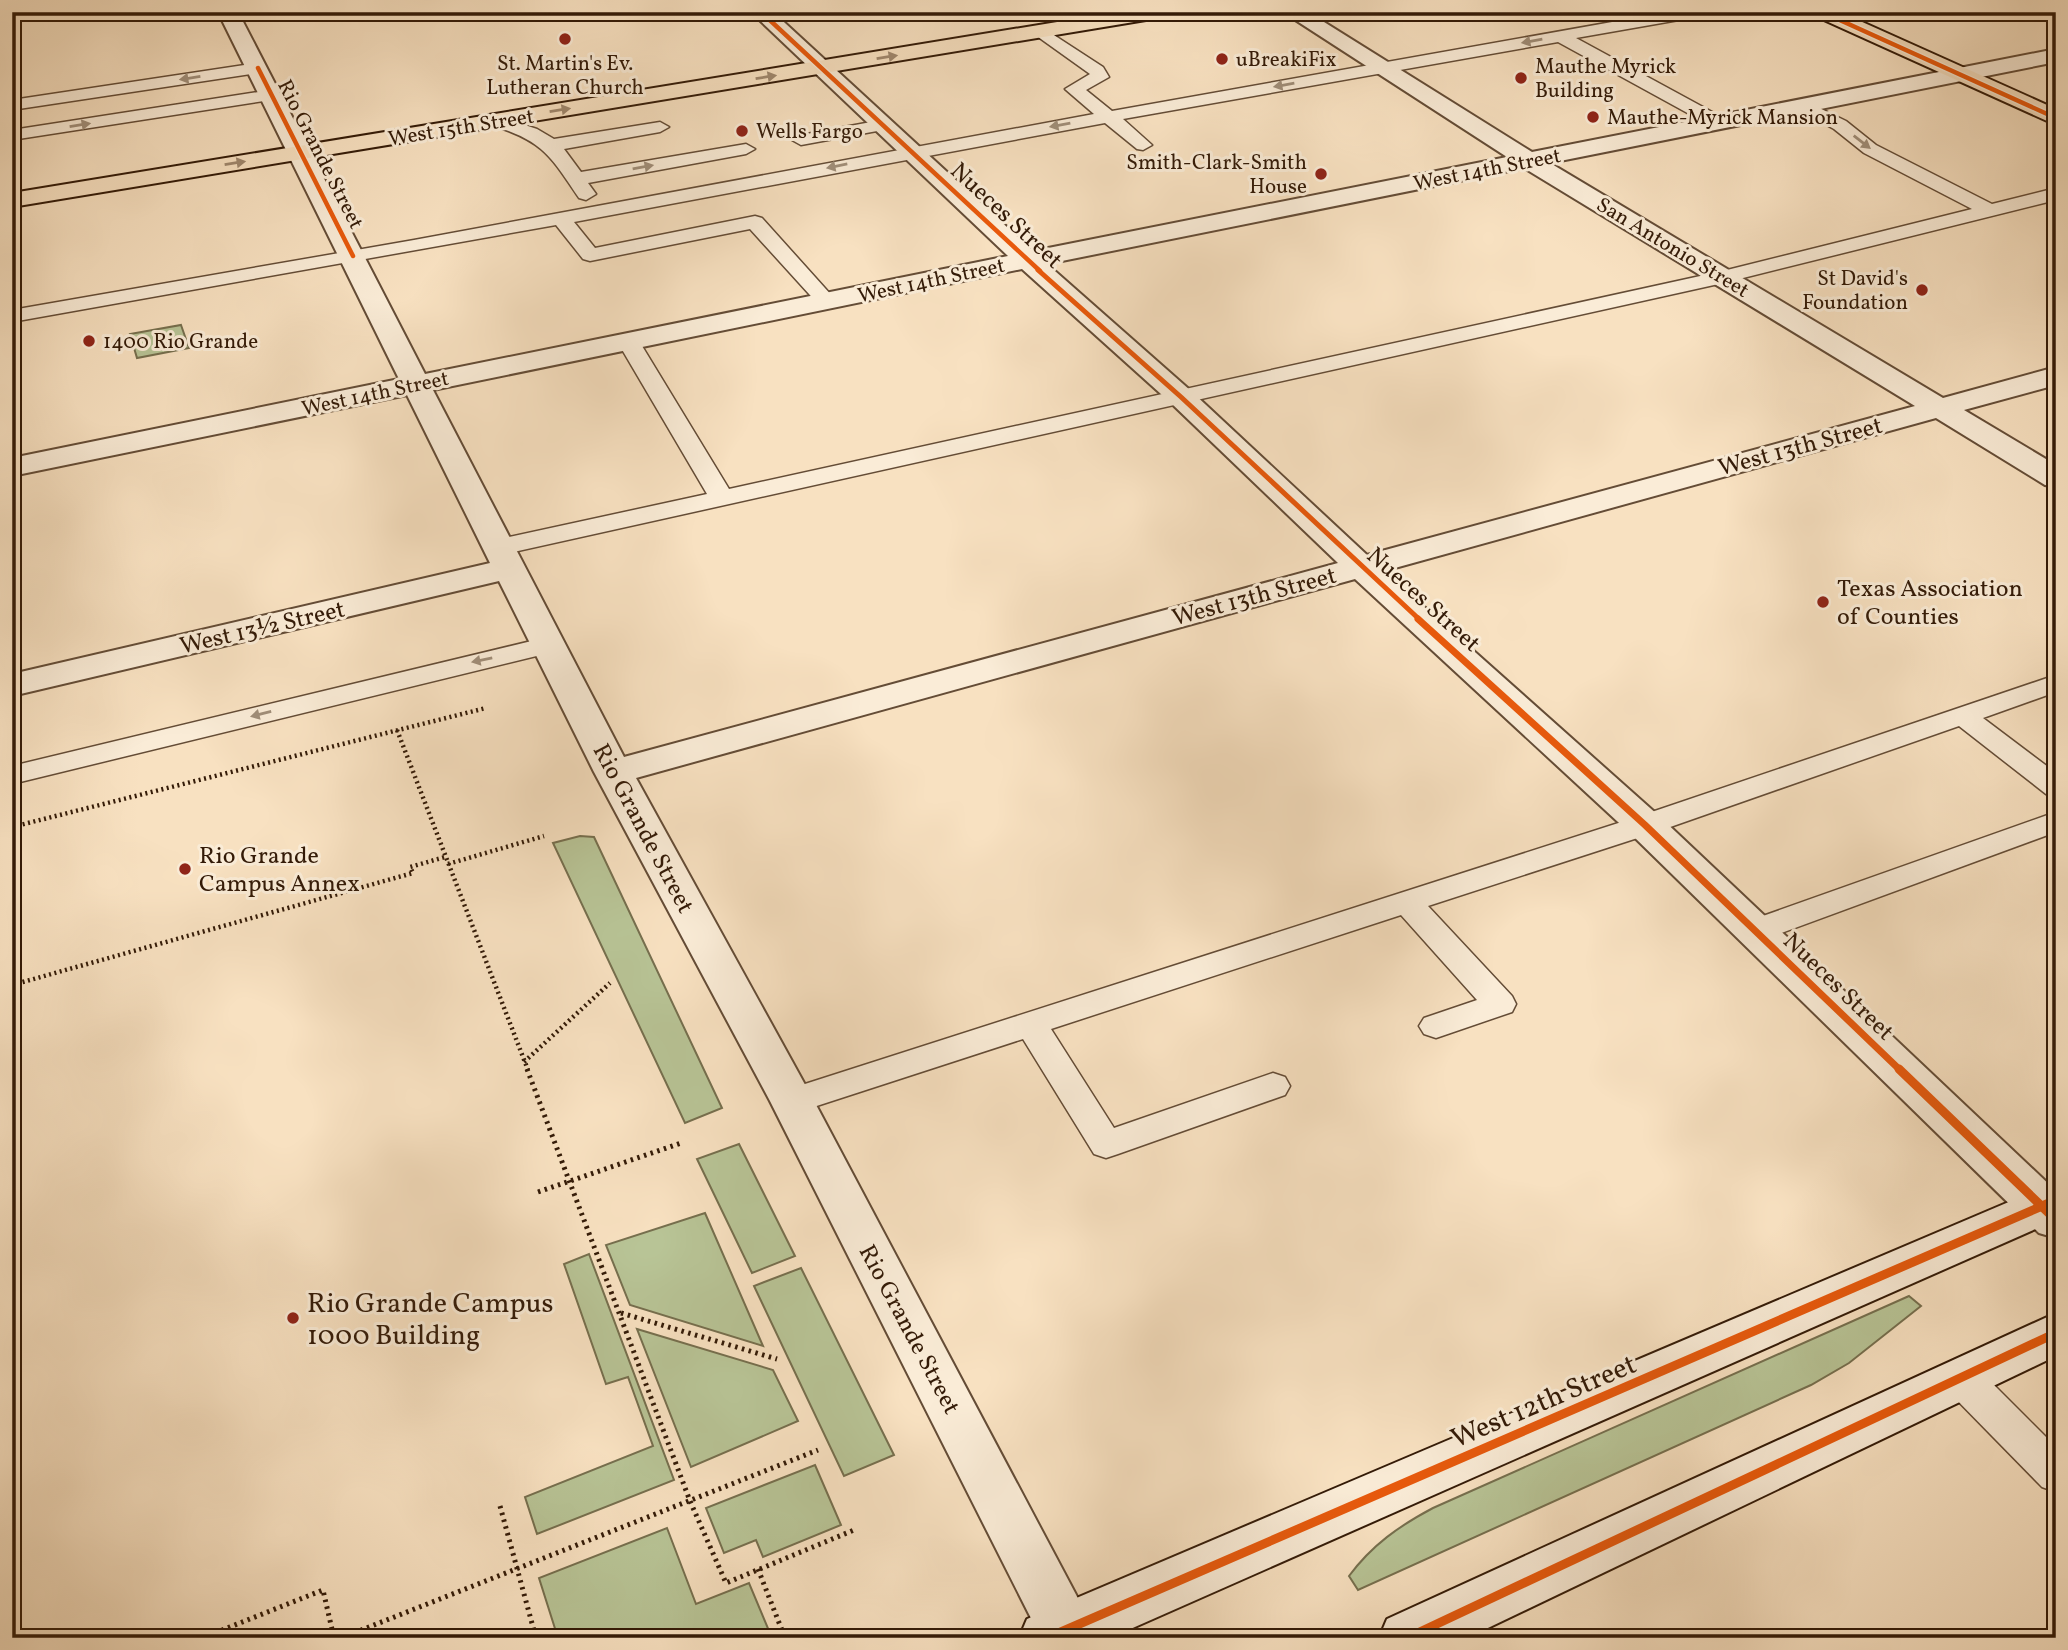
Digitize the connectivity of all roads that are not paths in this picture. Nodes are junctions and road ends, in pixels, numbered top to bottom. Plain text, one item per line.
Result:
1 (228, 12) edge
2 (761, 12) edge
3 (1158, 12) edge
4 (1293, 12) edge
5 (1696, 12) edge
6 (1822, 12) edge
7 (1040, 32) junction
8 (1560, 36) junction
9 (805, 53) junction
10 (2056, 55) edge
11 (1383, 67) junction
12 (258, 68) junction
13 (1960, 75) junction
14 (271, 95) junction
15 (12, 105) edge
16 (1805, 106) junction
17 (1108, 116) junction
18 (2056, 118) edge
19 (497, 121) junction
20 (1719, 123) junction
21 (315, 125) dead end
22 (882, 125) junction
23 (660, 127) dead end
24 (276, 131) junction
25 (12, 135) edge
26 (801, 140) dead end
27 (553, 145) junction
28 (1143, 145) dead end
29 (746, 149) dead end
30 (910, 152) junction
31 (299, 153) junction
32 (1529, 161) junction
33 (576, 178) junction
34 (2056, 194) edge
35 (12, 200) edge
36 (598, 211) junction
37 (1990, 211) junction
38 (561, 218) junction
39 (353, 256) junction
40 (1027, 260) junction
41 (1723, 277) junction
42 (826, 301) junction
43 (12, 316) edge
44 (628, 341) junction
45 (2056, 376) edge
46 (418, 384) junction
47 (1181, 397) junction
48 (1941, 408) junction
49 (12, 467) edge
50 (2056, 478) edge
51 (722, 498) junction
52 (506, 558) junction
53 (1361, 567) junction
54 (548, 645) junction
55 (2056, 682) edge
56 (12, 685) edge
57 (1962, 715) junction
58 (613, 772) junction
59 (12, 775) edge
60 (2056, 788) edge
61 (2056, 821) edge
62 (1645, 825) junction
63 (1407, 902) junction
64 (1754, 931) junction
65 (1031, 1024) junction
66 (1436, 1026) dead end
67 (1273, 1086) dead end
68 (792, 1101) junction
69 (2051, 1209) edge
70 (2056, 1333) edge
71 (1961, 1378) junction
72 (2056, 1475) edge
73 (1062, 1635) edge
74 (1407, 1638) edge

1 - 12 street, Rio Grande Street
2 - 9 street, Nueces Street
3 - 7 main road, West 15th Street
4 - 11 street, San Antonio Street
5 - 8 lane
6 - 13 main road
9 -> 7 main road, West 15th Street
7 - 17 lane
8 -> 11 lane
8 - 20 lane
19 -> 9 main road, West 15th Street
9 - 22 street, Nueces Street
10 - 13 street, West 14th Street
11 -> 17 lane
11 - 32 street, San Antonio Street
12 - 14 street, Rio Grande Street
12 -> 15 lane
13 - 16 street, West 14th Street
13 - 18 main road
14 - 24 street, Rio Grande Street
25 -> 14 lane
16 - 20 street, West 14th Street
16 -> 37 lane
17 - 28 lane
17 -> 30 lane
19 - 27 lane
19 - 31 main road, West 15th Street
20 - 32 street, West 14th Street
21 - 24 main road
22 - 26 lane
22 - 30 street, Nueces Street
23 - 27 lane
24 - 31 street, Rio Grande Street
27 - 33 lane
33 -> 29 lane
30 -> 36 lane
30 - 40 street, Nueces Street
35 -> 31 main road, West 15th Street
31 - 39 street, Rio Grande Street
32 - 40 street, West 14th Street
32 - 41 street, San Antonio Street
33 - 36 lane
34 - 37 lane
36 - 38 lane
37 - 41 lane
38 - 39 lane
38 - 42 lane
39 - 43 lane
39 - 46 street, Rio Grande Street
40 - 42 street, West 14th Street
40 - 47 street, Nueces Street
41 - 47 lane
41 - 48 street, San Antonio Street
42 - 44 street, West 14th Street
44 - 46 street, West 14th Street
44 - 51 lane
45 - 48 street, West 13th Street
46 - 49 street, West 14th Street
46 - 52 street, Rio Grande Street
47 - 51 lane
47 - 53 street, Nueces Street
48 - 50 street, San Antonio Street
48 - 53 street, West 13th Street
51 - 52 lane
52 - 54 street, Rio Grande Street
52 - 56 street, West 13½ Street
53 - 58 street, West 13th Street
53 - 62 street, Nueces Street
54 - 58 street, Rio Grande Street
54 -> 59 lane
55 - 57 lane
57 - 60 lane
57 - 62 lane
58 - 68 street, Rio Grande Street
61 - 64 lane
62 - 63 lane
62 - 64 street, Nueces Street
63 - 65 lane
63 - 66 lane
64 - 69 street, Nueces Street
65 - 67 lane
65 - 68 lane
68 - 73 street, Rio Grande Street
69 - 73 street, West 12th Street
70 - 71 street
71 - 72 lane
71 - 74 street

